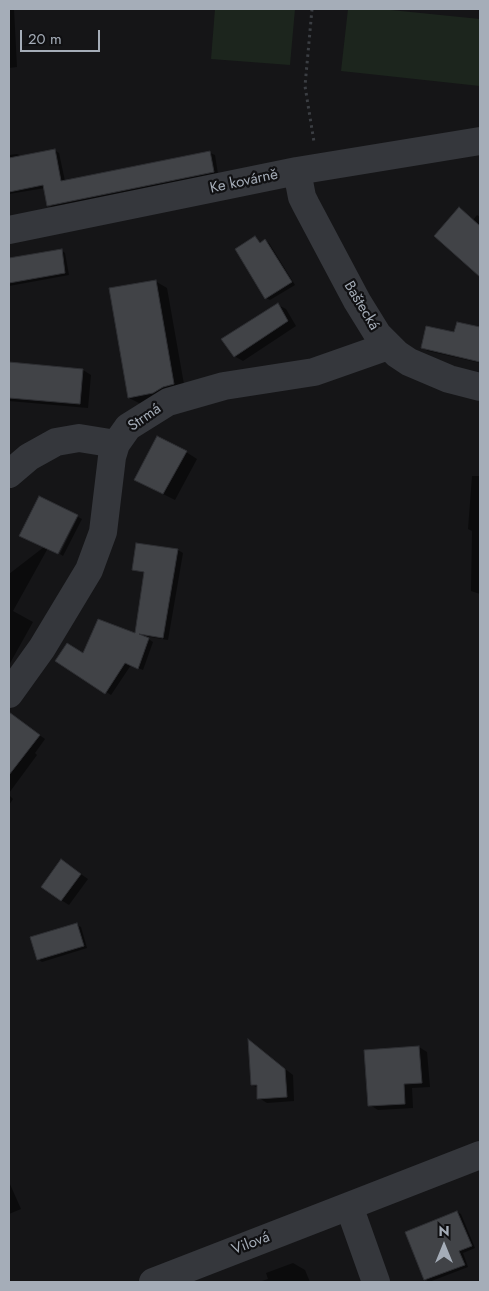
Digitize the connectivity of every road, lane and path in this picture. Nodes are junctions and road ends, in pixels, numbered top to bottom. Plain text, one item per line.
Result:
1 (312, 9) edge
2 (480, 141) edge
3 (307, 169) junction
4 (9, 230) edge
5 (388, 346) junction
6 (480, 388) edge
7 (116, 444) junction
8 (9, 474) edge
9 (9, 694) edge
10 (480, 1155) edge
11 (349, 1206) junction
12 (153, 1282) edge
13 (376, 1282) edge

1 - 3 path
2 - 3 street, Ke kovárně
3 - 4 street, Ke kovárně
3 - 5 street, Baštecká
5 - 6 street, Baštecká
5 - 7 street, Strmá
7 - 8 street
7 - 9 street, Strmá
10 - 11 street, Vilová
11 - 12 street, Vilová
11 - 13 street

